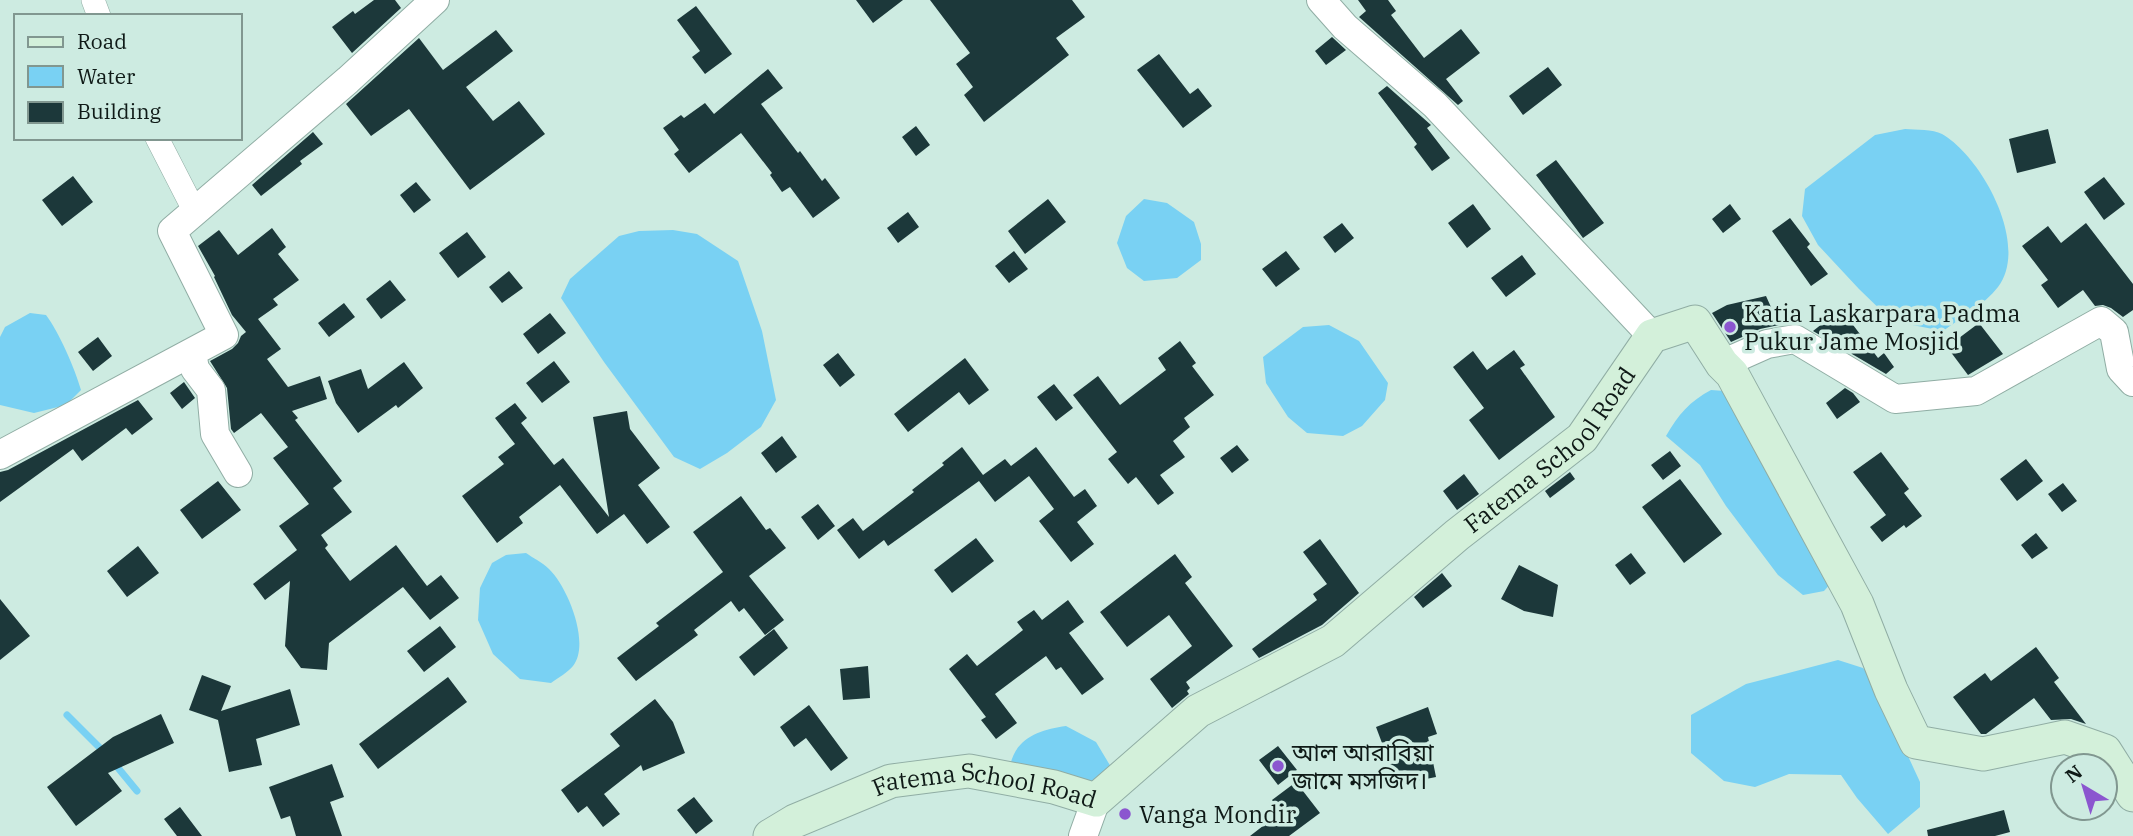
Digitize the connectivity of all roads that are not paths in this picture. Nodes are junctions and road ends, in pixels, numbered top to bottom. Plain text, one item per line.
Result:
1 (435, 0) edge
2 (1321, 0) edge
3 (159, 140) edge
4 (195, 212) junction
5 (1652, 336) junction
6 (192, 354) junction
7 (1722, 364) junction
8 (2133, 382) edge
9 (0, 455) edge
10 (238, 473) dead end
11 (2133, 795) edge
12 (1097, 800) junction
13 (770, 836) edge
14 (1083, 836) edge

1 - 4 street
2 - 5 street
3 - 4 street
4 - 6 street
5 - 7 main road
5 - 12 main road, Fatema School Road
6 - 9 street
6 - 10 street
7 - 8 street
7 - 11 main road
12 - 13 main road, Fatema School Road
12 - 14 street

